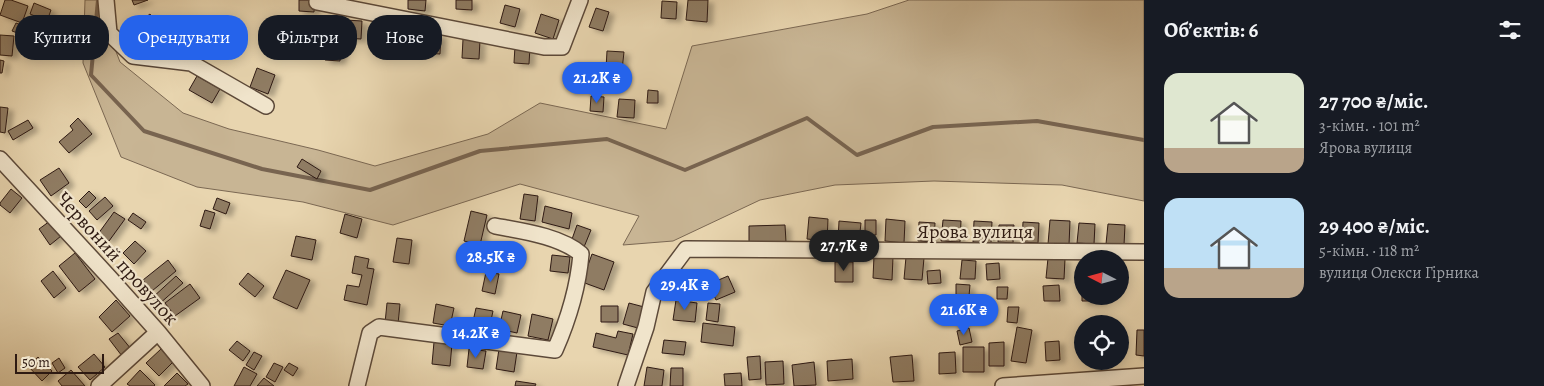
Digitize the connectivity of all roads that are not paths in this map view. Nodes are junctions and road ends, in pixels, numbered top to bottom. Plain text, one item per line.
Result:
1 (106, 0) edge
2 (580, 0) edge
3 (317, 2) dead end
4 (266, 106) dead end
5 (0, 159) edge
6 (495, 226) dead end
7 (1144, 252) edge
8 (158, 332) junction
9 (1144, 376) edge
10 (1048, 384) edge
11 (99, 386) edge
12 (202, 386) edge
13 (357, 386) edge
14 (626, 386) edge
15 (1003, 386) edge

1 - 4 street
2 - 3 street
5 - 8 street, Червоний провулок
6 - 13 street
7 - 14 street, Ярова вулиця
8 - 11 street
8 - 12 street, Червоний провулок
9 - 10 street
10 - 15 street

